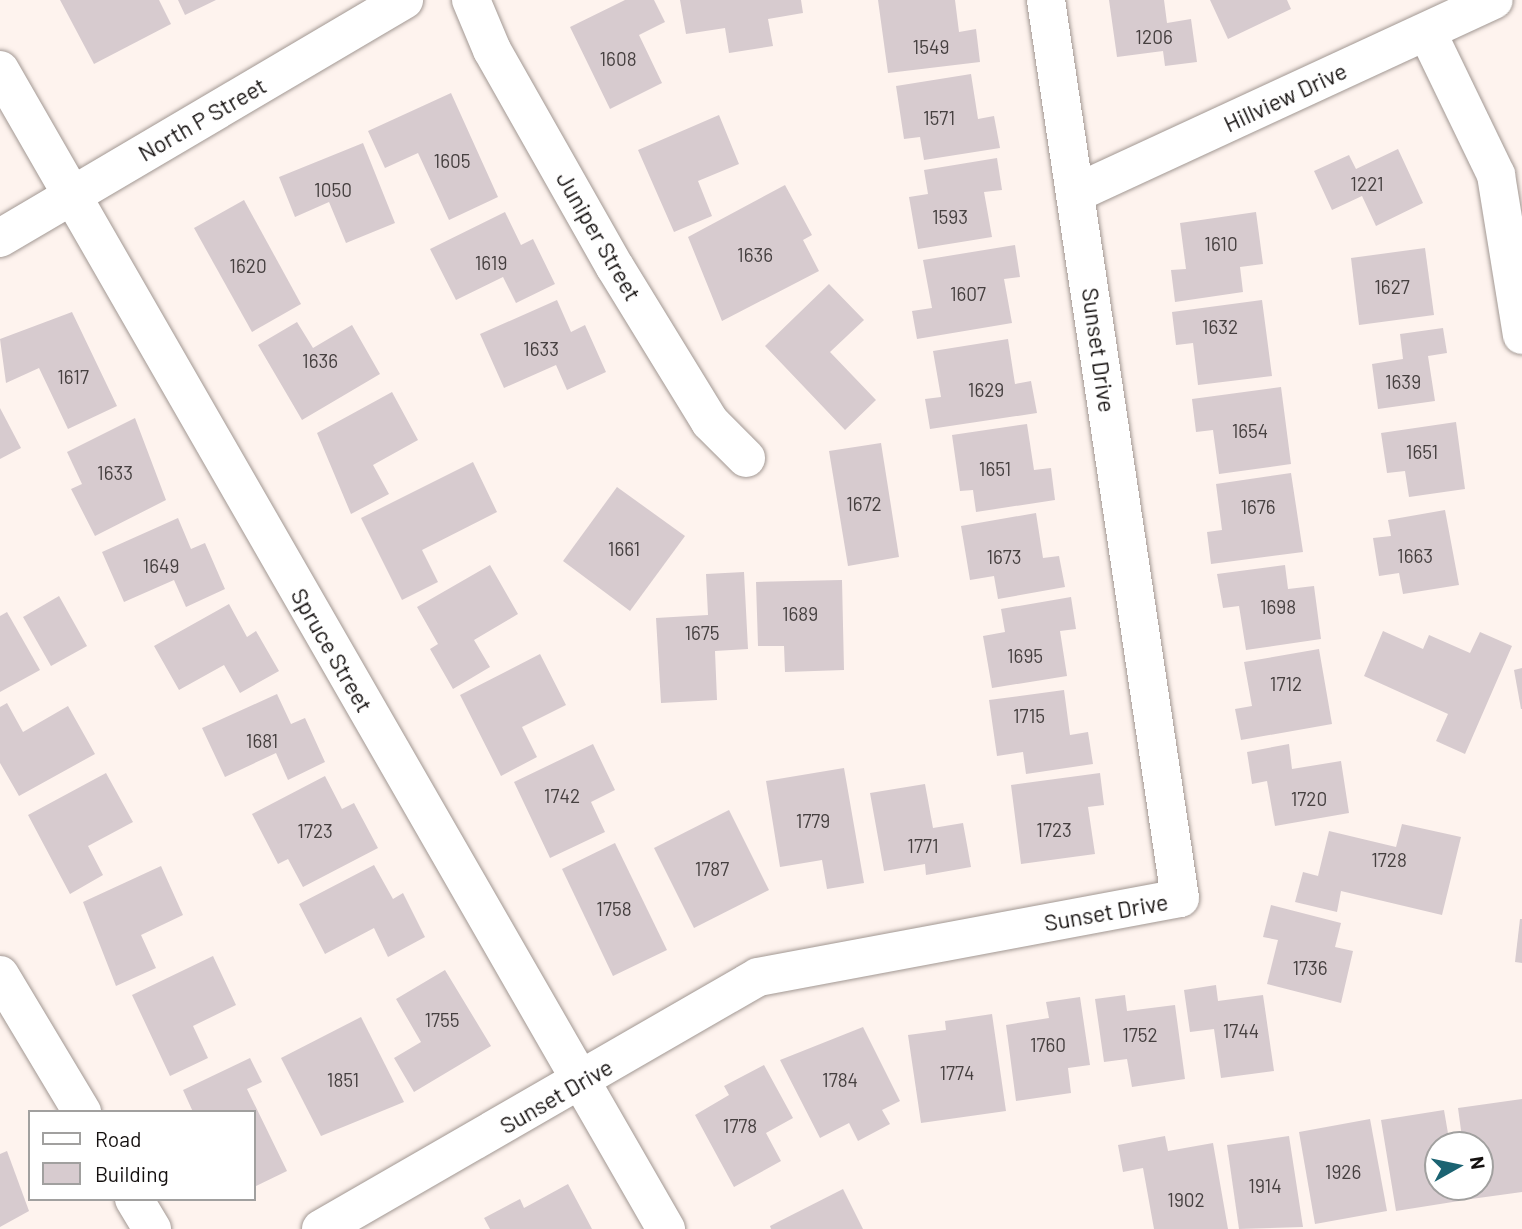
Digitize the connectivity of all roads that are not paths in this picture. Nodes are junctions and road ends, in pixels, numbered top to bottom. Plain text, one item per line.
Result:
1 (404, 0) edge
2 (471, 0) edge
3 (1046, 0) edge
4 (1494, 0) edge
5 (1427, 32) junction
6 (0, 70) edge
7 (1076, 193) junction
8 (71, 196) junction
9 (0, 237) edge
10 (1522, 335) edge
11 (746, 458) dead end
12 (0, 975) edge
13 (582, 1083) junction
14 (81, 1110) edge
15 (135, 1201) edge
16 (152, 1229) edge
17 (321, 1229) edge
18 (666, 1229) edge

1 - 8 street, North P Street
2 - 11 street, Juniper Street
3 - 7 street, Sunset Drive
4 - 5 street, Hillview Drive
5 - 7 street, Hillview Drive
5 - 10 street
6 - 8 street, Spruce Street
7 - 13 street, Sunset Drive
8 - 9 street, North P Street
8 - 13 street, Spruce Street
12 - 14 street
13 - 17 street, Sunset Drive
13 - 18 street, Spruce Street
15 - 16 street

